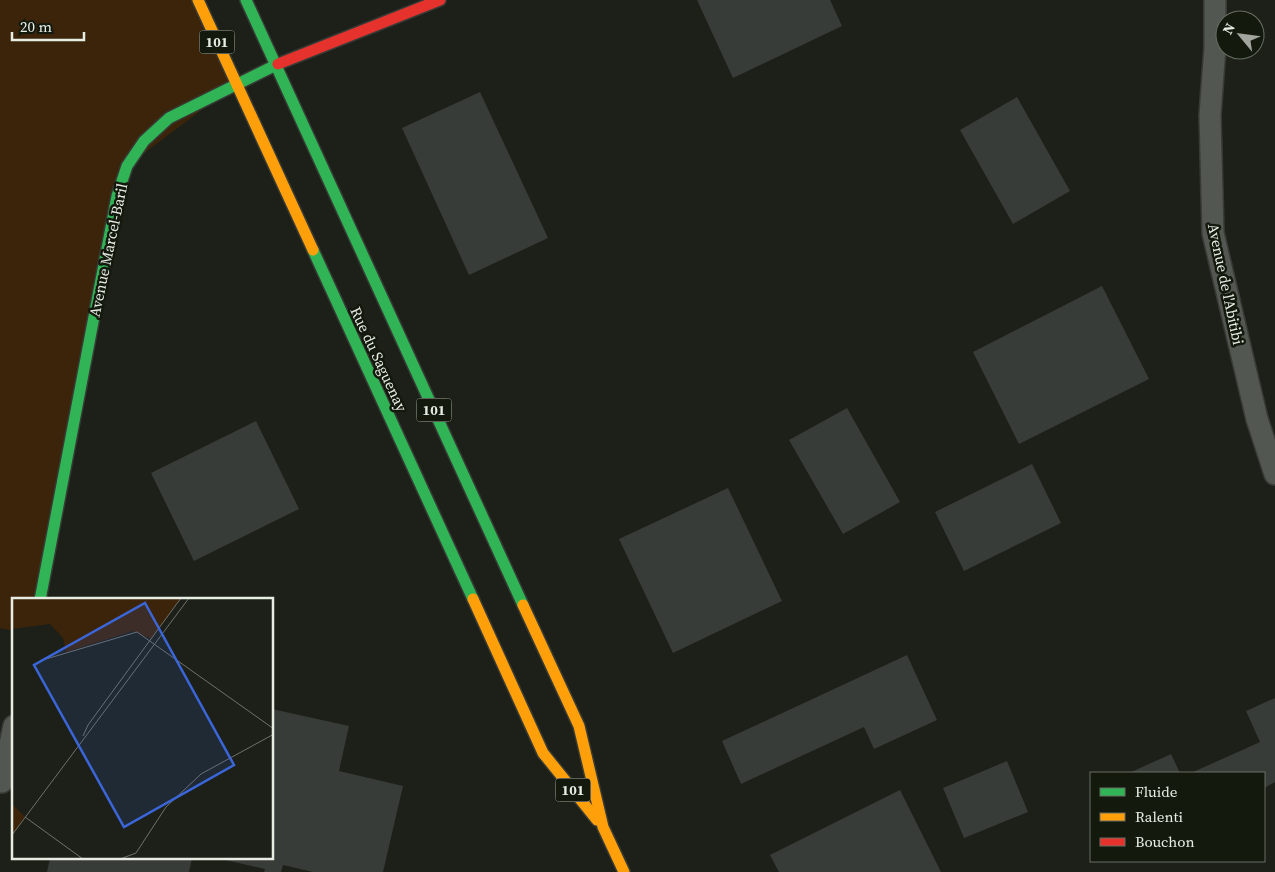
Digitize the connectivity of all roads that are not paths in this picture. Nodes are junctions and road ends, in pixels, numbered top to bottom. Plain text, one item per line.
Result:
1 (198, 0) edge
2 (246, 0) edge
3 (440, 0) edge
4 (1215, 0) edge
5 (276, 65) junction
6 (236, 84) junction
7 (1275, 474) edge
8 (40, 598) edge
9 (12, 735) edge
10 (2, 782) dead end
11 (603, 827) junction
12 (624, 872) edge

1 - 6 main road, Rue du Saguenay / 101
2 - 5 main road, Rue du Saguenay / 101
3 - 5 main road, Avenue Marcel-Baril
4 - 7 street, Avenue de l'Abitibi
5 - 6 main road, Avenue Marcel-Baril
5 - 11 main road, Rue du Saguenay / 101
6 - 8 main road, Avenue Marcel-Baril
6 - 11 main road, Rue du Saguenay / 101
9 - 10 street
11 - 12 main road, Rue du Saguenay / 101

